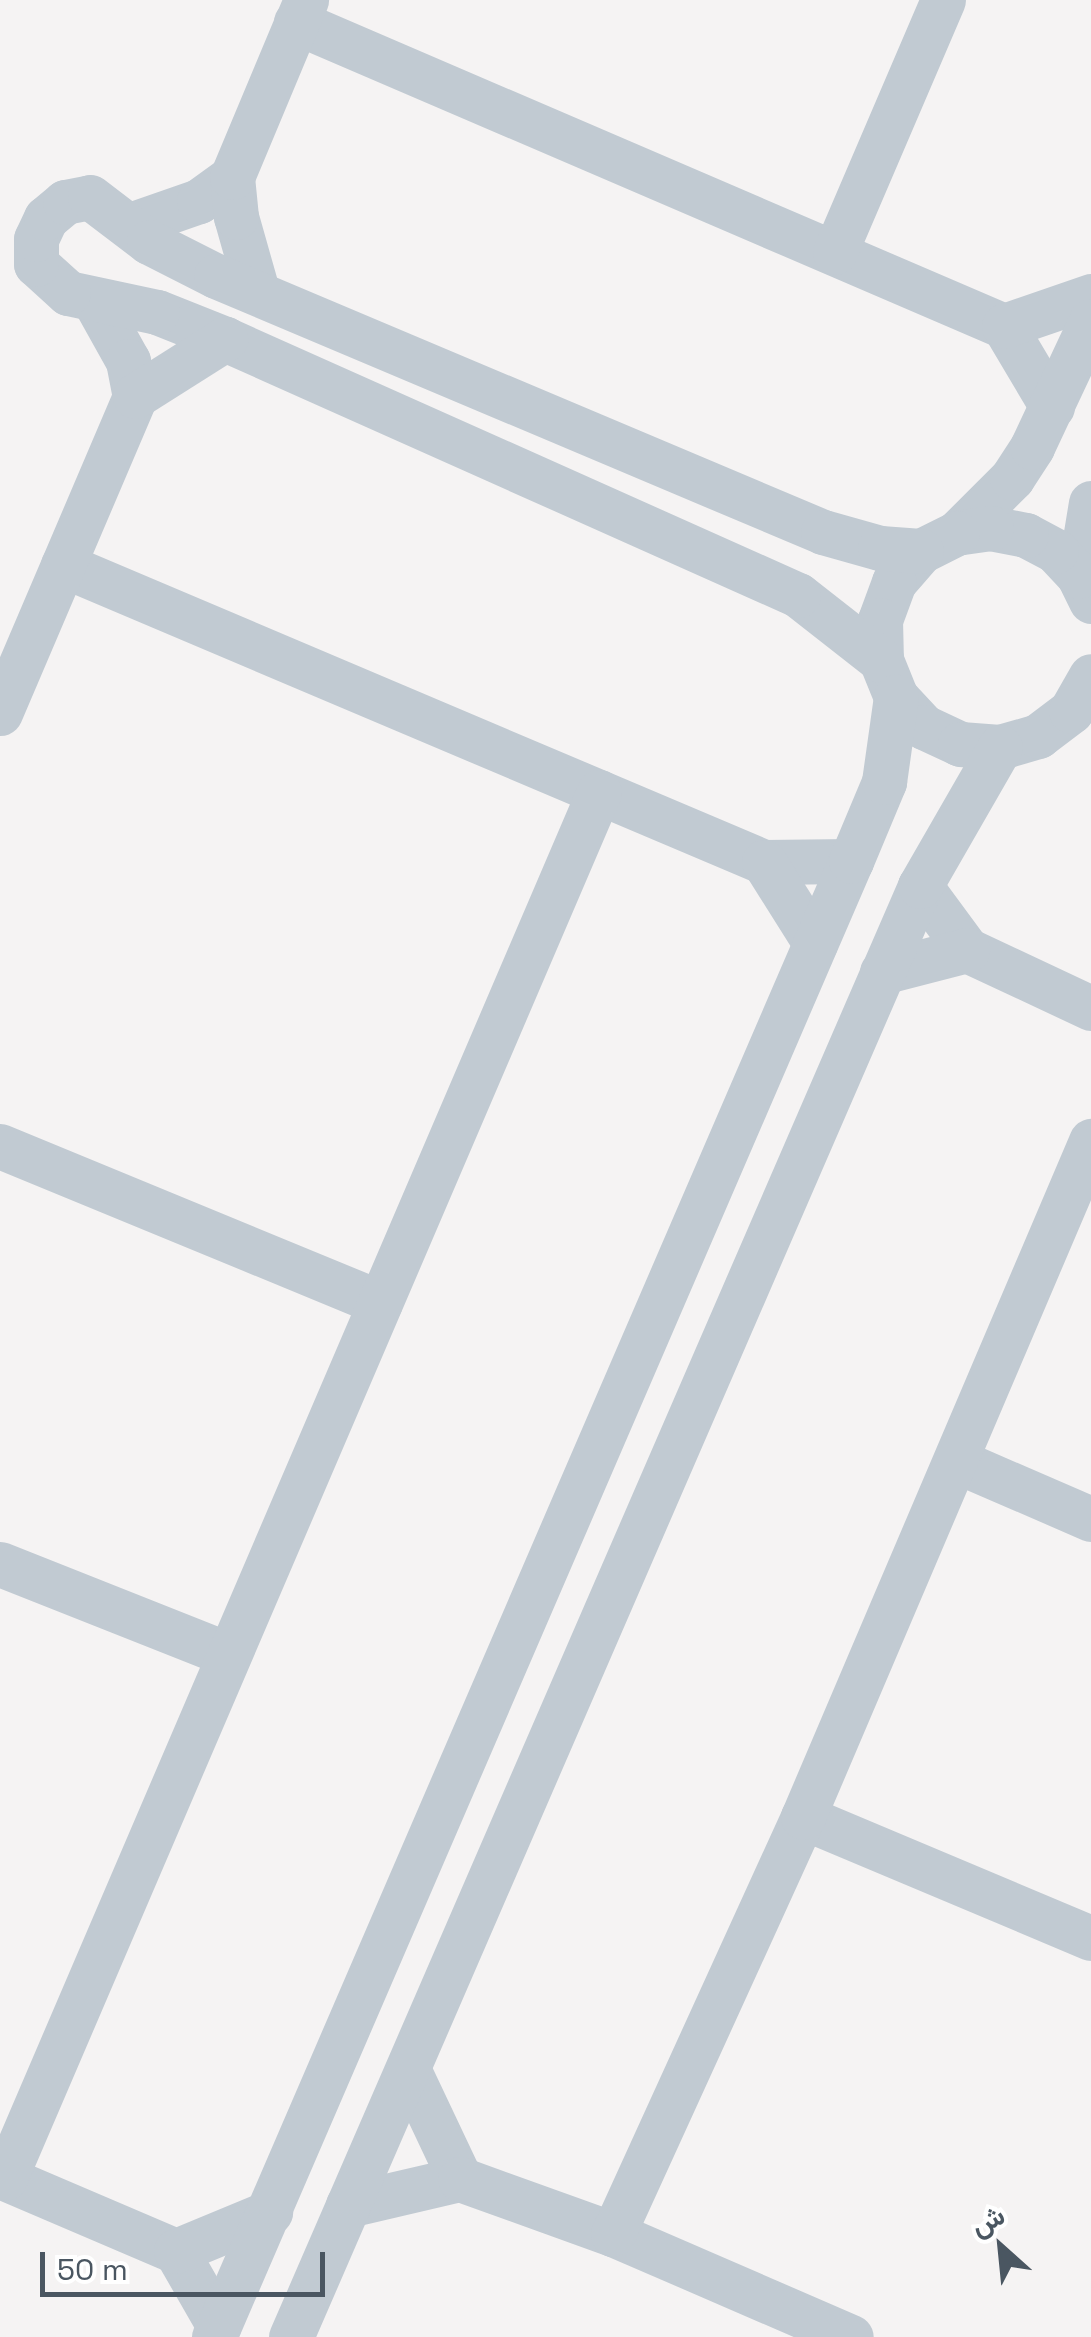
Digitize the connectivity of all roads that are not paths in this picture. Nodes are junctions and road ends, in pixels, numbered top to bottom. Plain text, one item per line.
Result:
1 (943, 0) edge
2 (301, 11) edge
3 (232, 177) junction
4 (130, 225) junction
5 (835, 252) junction
6 (257, 291) junction
7 (1091, 296) edge
8 (94, 300) junction
9 (1091, 321) edge
10 (1004, 326) junction
11 (225, 339) junction
12 (134, 396) junction
13 (1052, 407) junction
14 (1091, 503) edge
15 (939, 542) junction
16 (63, 565) junction
17 (1088, 593) edge
18 (1091, 676) edge
19 (888, 679) junction
20 (0, 713) edge
21 (1091, 739) edge
22 (1019, 741) junction
23 (598, 792) junction
24 (851, 861) junction
25 (764, 862) junction
26 (920, 886) junction
27 (815, 943) junction
28 (967, 950) junction
29 (882, 972) junction
30 (1091, 1008) edge
31 (1091, 1141) edge
32 (0, 1146) edge
33 (380, 1302) junction
34 (956, 1461) junction
35 (1091, 1519) edge
36 (0, 1564) edge
37 (225, 1653) junction
38 (803, 1817) junction
39 (1091, 1938) edge
40 (408, 2071) junction
41 (3, 2177) edge
42 (460, 2179) junction
43 (348, 2205) junction
44 (270, 2212) junction
45 (613, 2234) junction
46 (176, 2251) junction
47 (217, 2332) edge
48 (291, 2337) edge
49 (852, 2337) edge

1 - 5 street
2 - 3 street
2 - 5 street
3 - 4 street
3 - 6 street
4 - 6 street
4 - 8 street
5 - 10 street
6 - 15 street
7 - 10 street
8 - 11 street
8 - 12 street
9 - 13 street
10 - 13 street
11 - 12 street
11 - 19 street
12 - 16 street
13 - 15 street
14 - 17 street
15 - 17 street
15 - 19 street
16 - 20 street
16 - 23 street
18 - 22 street
19 - 22 street
19 - 24 street
21 - 22 street
22 - 26 street
23 - 25 street
23 - 33 street
24 - 25 street
24 - 27 street
25 - 27 street
26 - 28 street
26 - 29 street
27 - 44 street
28 - 29 street
28 - 30 street
29 - 40 street
31 - 34 street
32 - 33 street
33 - 37 street
34 - 35 street
34 - 38 street
36 - 37 street
37 - 41 street
38 - 39 street
38 - 45 street
40 - 42 street
40 - 43 street
41 - 46 street
42 - 43 street
42 - 45 street
43 - 48 street
44 - 46 street
44 - 47 street
45 - 49 street
46 - 47 street

